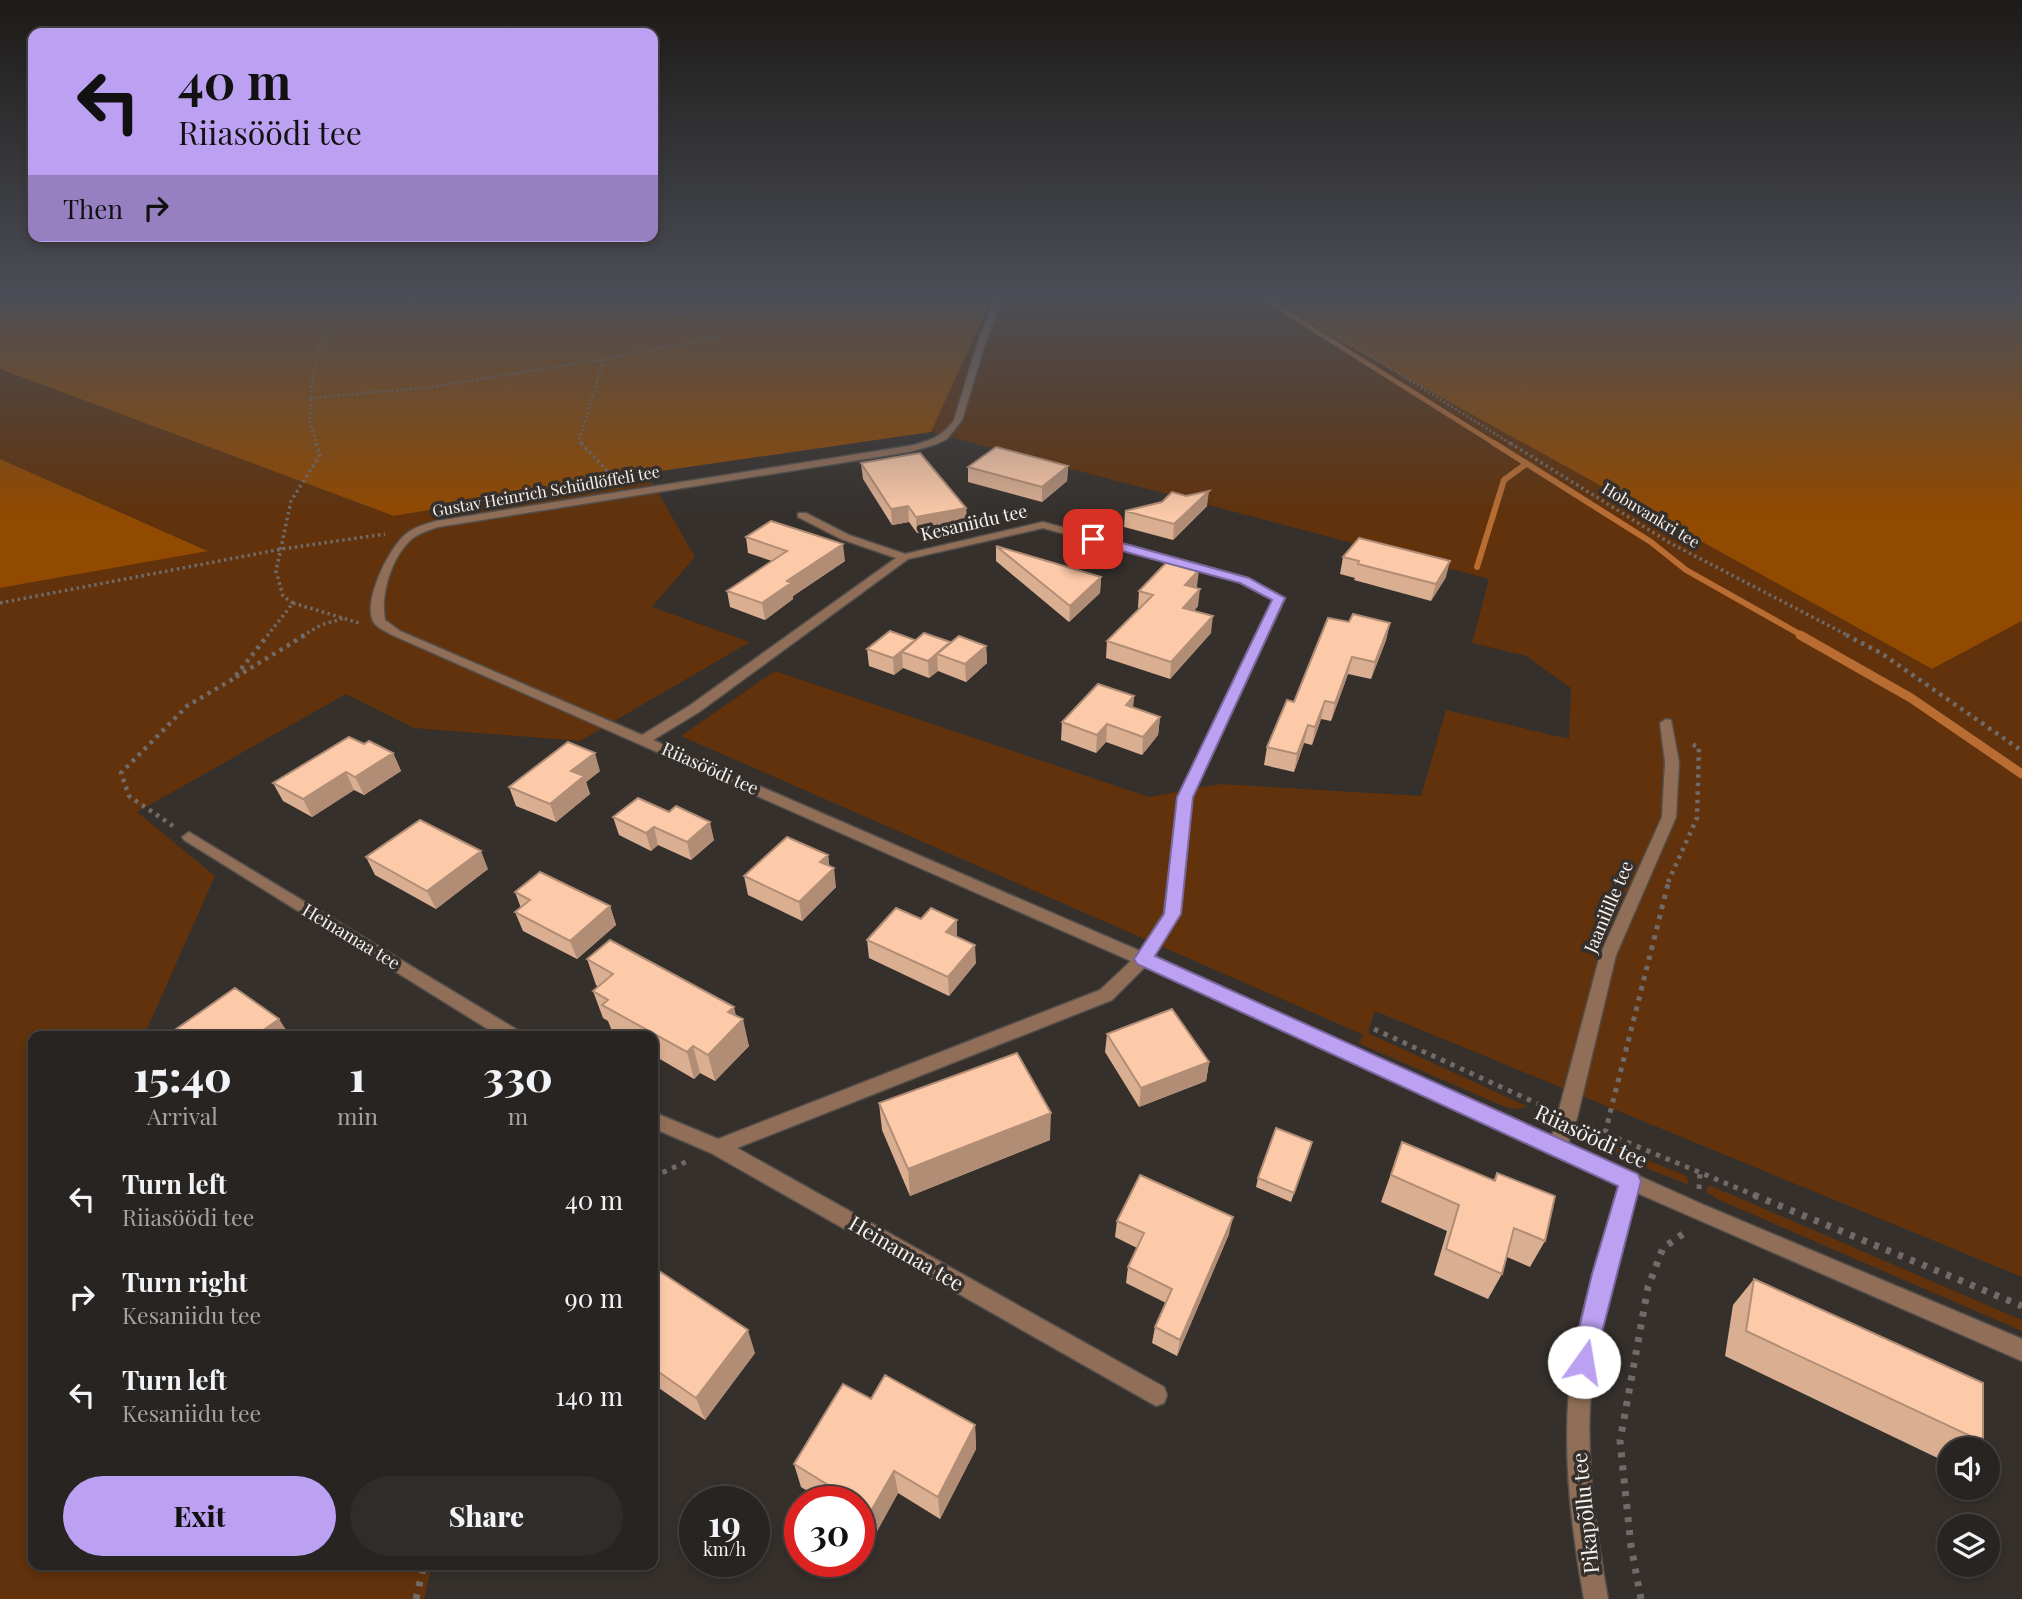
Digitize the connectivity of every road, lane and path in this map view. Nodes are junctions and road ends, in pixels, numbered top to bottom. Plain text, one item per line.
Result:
1 (316, 369) edge
2 (545, 369) edge
3 (601, 369) edge
4 (974, 369) edge
5 (1391, 369) edge
6 (311, 398) junction
7 (614, 479) dead end
8 (802, 514) dead end
9 (424, 529) junction
10 (282, 550) junction
11 (904, 557) junction
12 (0, 603) edge
13 (293, 603) junction
14 (345, 618) junction
15 (396, 633) junction
16 (233, 679) junction
17 (1667, 730) joint
18 (643, 740) junction
19 (2022, 751) edge
20 (189, 837) joint
21 (1143, 959) junction
22 (1374, 1029) dead end
23 (505, 1031) edge
24 (1568, 1118) junction
25 (658, 1122) edge
26 (1605, 1133) junction
27 (718, 1147) junction
28 (1558, 1147) junction
29 (1700, 1172) junction
30 (658, 1175) edge
31 (1630, 1181) junction
32 (1697, 1211) junction
33 (2022, 1306) edge
34 (2022, 1350) edge
35 (1156, 1395) dead end
36 (423, 1570) edge
37 (416, 1599) edge
38 (1596, 1599) edge
39 (1641, 1599) edge

1 - 6 path
2 - 6 path
3 - 7 path
4 - 9 street, Gustav Heinrich Schüdlöffeli tee
5 - 19 path, Hobuvankri tee
6 - 10 path
8 - 11 street, Kesaniidu tee
9 - 10 path, Gustav Heinrich Schüdlöffeli tee
9 - 15 street
10 - 12 path, Gustav Heinrich Schüdlöffeli tee
10 - 13 path
11 - 18 street, Kesaniidu tee
11 - 21 street, Kesaniidu tee
13 - 14 path
13 - 16 path
14 - 15 path
14 - 16 path
15 - 18 street, Riiasöödi tee
16 - 20 path
17 - 24 street, Jaanilille tee
17 - 26 path
18 - 21 street, Riiasöödi tee
20 - 23 street, Heinamaa tee
21 - 27 street
21 - 28 street, Riiasöödi tee
22 - 24 path
24 - 26 path
24 - 28 street, Jaanilille tee
25 - 27 street, Heinamaa tee
26 - 29 path
27 - 30 path
27 - 35 street, Heinamaa tee
28 - 31 street, Riiasöödi tee
29 - 32 path
29 - 33 path
31 - 32 street, Riiasöödi tee
31 - 38 street, Pikapõllu tee
32 - 34 street, Riiasöödi tee
32 - 39 path
36 - 37 path

